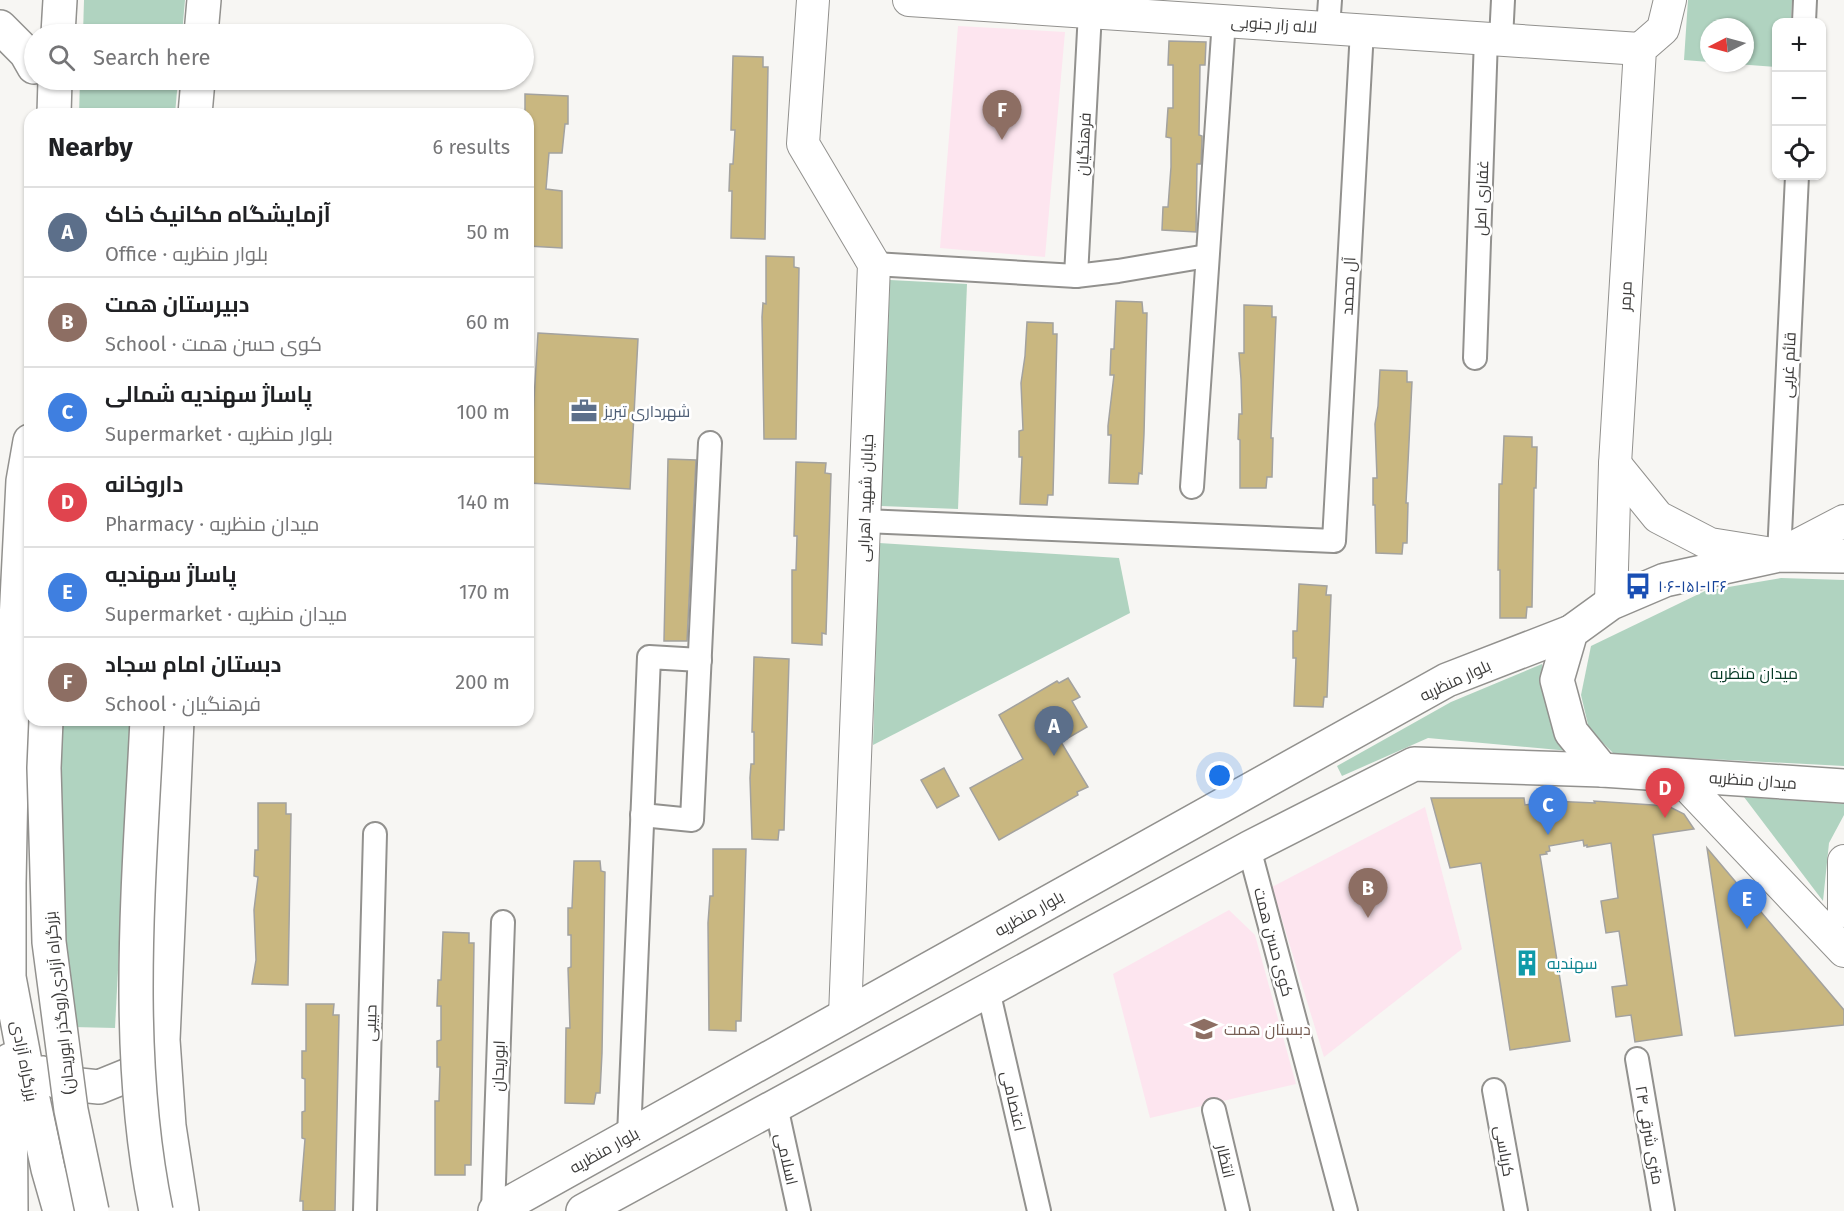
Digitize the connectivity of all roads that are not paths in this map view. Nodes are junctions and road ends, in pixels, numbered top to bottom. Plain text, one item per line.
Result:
1 (60, 0) edge
2 (204, 0) edge
3 (813, 0) edge
4 (909, 0) edge
5 (1503, 0) edge
6 (1670, 0) edge
7 (1805, 0) edge
8 (1090, 12) junction
9 (1329, 14) edge
10 (1804, 18) edge
11 (1224, 20) junction
12 (59, 24) edge
13 (202, 24) edge
14 (0, 27) edge
15 (1362, 30) junction
16 (1493, 39) junction
17 (1640, 49) junction
18 (24, 51) edge
19 (197, 90) edge
20 (196, 108) edge
21 (1797, 180) edge
22 (1207, 256) junction
23 (874, 264) junction
24 (1076, 276) junction
25 (1474, 358) dead end
26 (710, 443) dead end
27 (1615, 464) junction
28 (24, 475) edge
29 (1192, 487) dead end
30 (1844, 520) edge
31 (864, 521) junction
32 (1779, 555) junction
33 (1844, 556) edge
34 (1611, 603) junction
35 (1571, 632) junction
36 (700, 660) junction
37 (7, 688) edge
38 (46, 726) edge
39 (147, 726) edge
40 (177, 726) edge
41 (1602, 770) junction
42 (1677, 775) junction
43 (1844, 786) edge
44 (642, 815) junction
45 (375, 834) dead end
46 (1249, 848) junction
47 (1844, 861) edge
48 (4, 872) edge
49 (1844, 911) edge
50 (503, 922) dead end
51 (1844, 951) edge
52 (9, 977) junction
53 (988, 990) junction
54 (845, 1016) junction
55 (163, 1040) junction
56 (1637, 1059) dead end
57 (25, 1062) junction
58 (1494, 1090) dead end
59 (776, 1106) junction
60 (1214, 1110) dead end
61 (629, 1136) junction
62 (11, 1211) edge
63 (60, 1211) edge
64 (93, 1211) edge
65 (156, 1211) edge
66 (182, 1211) edge
67 (365, 1211) edge
68 (494, 1211) edge
69 (583, 1211) edge
70 (799, 1211) edge
71 (1039, 1211) edge
72 (1238, 1211) edge
73 (1346, 1211) edge
74 (1516, 1211) edge
75 (1663, 1211) edge

1 - 12 main road
2 - 13 main road
3 - 23 street
4 - 8 street, لاله زار جنوبی
5 - 16 street, غفاری اصل
6 - 17 street
7 - 10 street
8 - 11 street, لاله زار جنوبی
8 - 24 street, فرهنگیان
9 - 11 street, لاله زار جنوبی
9 - 15 street, لاله زار جنوبی
11 - 22 street
14 - 18 main road
15 - 16 street, لاله زار جنوبی
15 - 31 street, آل محمد
16 - 17 street, لاله زار جنوبی
16 - 25 street, غفاری اصل
17 - 27 street, مرمر
19 - 20 main road
21 - 32 street, قائم غربی
22 - 24 street
22 - 29 street
23 - 24 street
23 - 31 street, خیابان شهید اهرابی
26 - 36 street
27 - 32 street
27 - 34 street, مرمر
28 - 37 main road, بزرگراه آزادی
30 - 32 street
31 - 54 street, خیابان شهید اهرابی
32 - 33 main road
32 - 34 main road
34 - 35 main road
35 - 41 main road
35 - 54 main road, بلوار منظریه
36 - 44 street
36 - 44 street
37 - 48 main road, بزرگراه آزادی
38 - 64 main road, بزرگراه آزادی(روگذر ابوریحان), bridge
39 - 65 main road, bridge
40 - 55 main road
41 - 42 main road, ميدان منظریه
41 - 46 main road
42 - 43 main road, ميدان منظریه
42 - 51 street
44 - 61 street
45 - 67 street, حبیبی
46 - 53 main road
46 - 73 street, کوی حسن همت
47 - 49 street
48 - 52 main road, بزرگراه آزادی
50 - 68 street, ابوریحان
52 - 57 main road, بزرگراه آزادی
52 - 62 main road
53 - 59 main road
53 - 71 street, اعتصامی
54 - 61 main road, بلوار منظریه
55 - 57 main road
55 - 66 main road
56 - 75 street, ۲۴ متری شرقی
57 - 63 main road, بزرگراه آزادی
58 - 74 street, کرباسی
59 - 69 main road
59 - 70 street, اسلامی
60 - 72 street, انتظار
61 - 68 main road, بلوار منظریه

